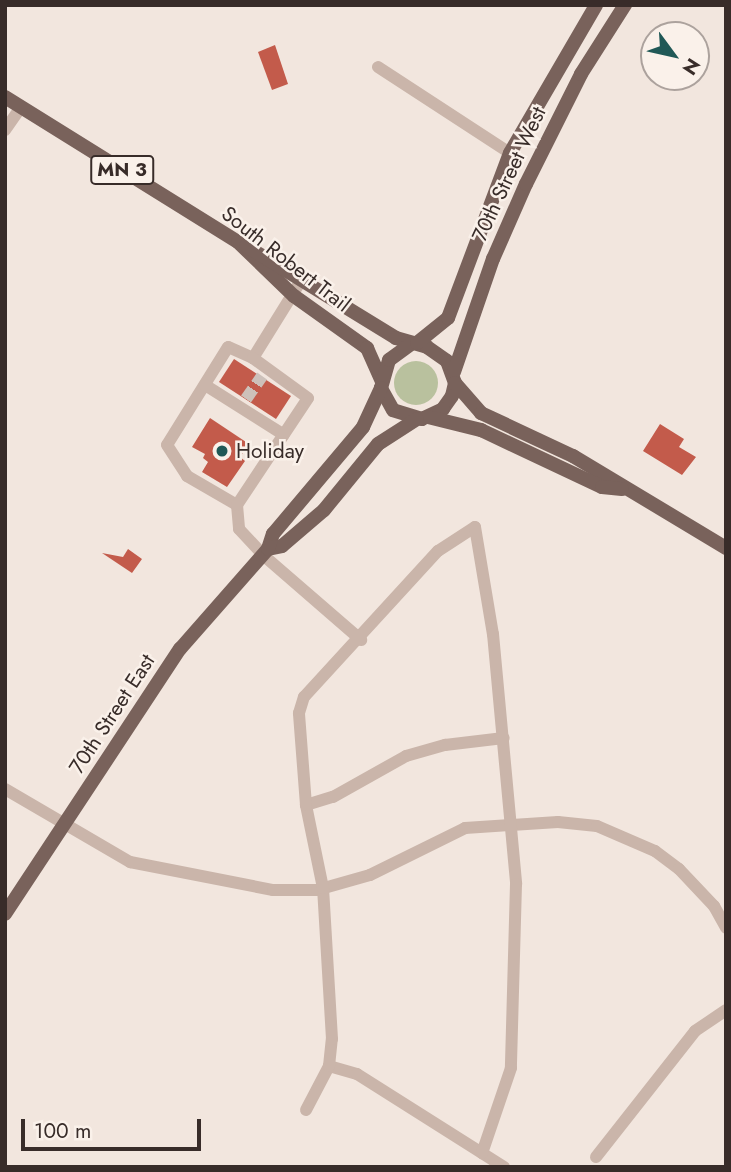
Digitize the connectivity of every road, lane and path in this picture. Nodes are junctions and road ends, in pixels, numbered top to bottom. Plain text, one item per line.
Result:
1 (596, 5) edge
2 (625, 5) edge
3 (378, 66) dead end
4 (5, 97) edge
5 (21, 107) junction
6 (5, 130) edge
7 (510, 153) junction
8 (238, 242) junction
9 (302, 279) junction
10 (291, 294) junction
11 (414, 344) junction
12 (253, 358) junction
13 (455, 377) junction
14 (381, 384) junction
15 (205, 385) junction
16 (422, 418) junction
17 (284, 435) junction
18 (622, 489) junction
19 (237, 505) junction
20 (726, 548) edge
21 (266, 552) junction
22 (360, 640) junction
23 (504, 738) junction
24 (5, 789) edge
25 (306, 805) junction
26 (513, 824) junction
27 (63, 825) junction
28 (323, 888) junction
29 (5, 914) edge
30 (726, 928) edge
31 (726, 1010) edge
32 (329, 1066) junction
33 (306, 1110) dead end
34 (482, 1153) junction
35 (596, 1157) dead end
36 (503, 1167) edge

1 - 7 main road, 70th Street West
2 - 13 main road, 70th Street West
3 - 7 street
4 - 5 main road, South Robert Trail / MN 3
5 - 6 street
5 - 8 main road, South Robert Trail / MN 3
7 - 11 main road, 70th Street West
8 - 9 main road
8 - 10 main road, South Robert Trail / MN 3
9 - 10 street
9 - 11 main road
10 - 12 street
10 - 14 main road, South Robert Trail / MN 3
11 - 13 main road
11 - 14 main road
12 - 15 street
12 - 17 street
13 - 16 main road
13 - 18 main road
14 - 16 main road
14 - 21 main road, 70th Street East
15 - 17 street
15 - 19 street
16 - 18 main road
16 - 21 main road, 70th Street East
17 - 19 street
18 - 20 main road
19 - 21 street
21 - 22 street
21 - 27 main road, 70th Street East
22 - 23 street
22 - 25 street
23 - 25 street
23 - 26 street
24 - 27 street
25 - 28 street
26 - 28 street
26 - 30 street
26 - 34 street
27 - 28 street
27 - 29 main road, 70th Street East
28 - 32 street
31 - 35 street
32 - 33 street
32 - 34 street
34 - 36 street

